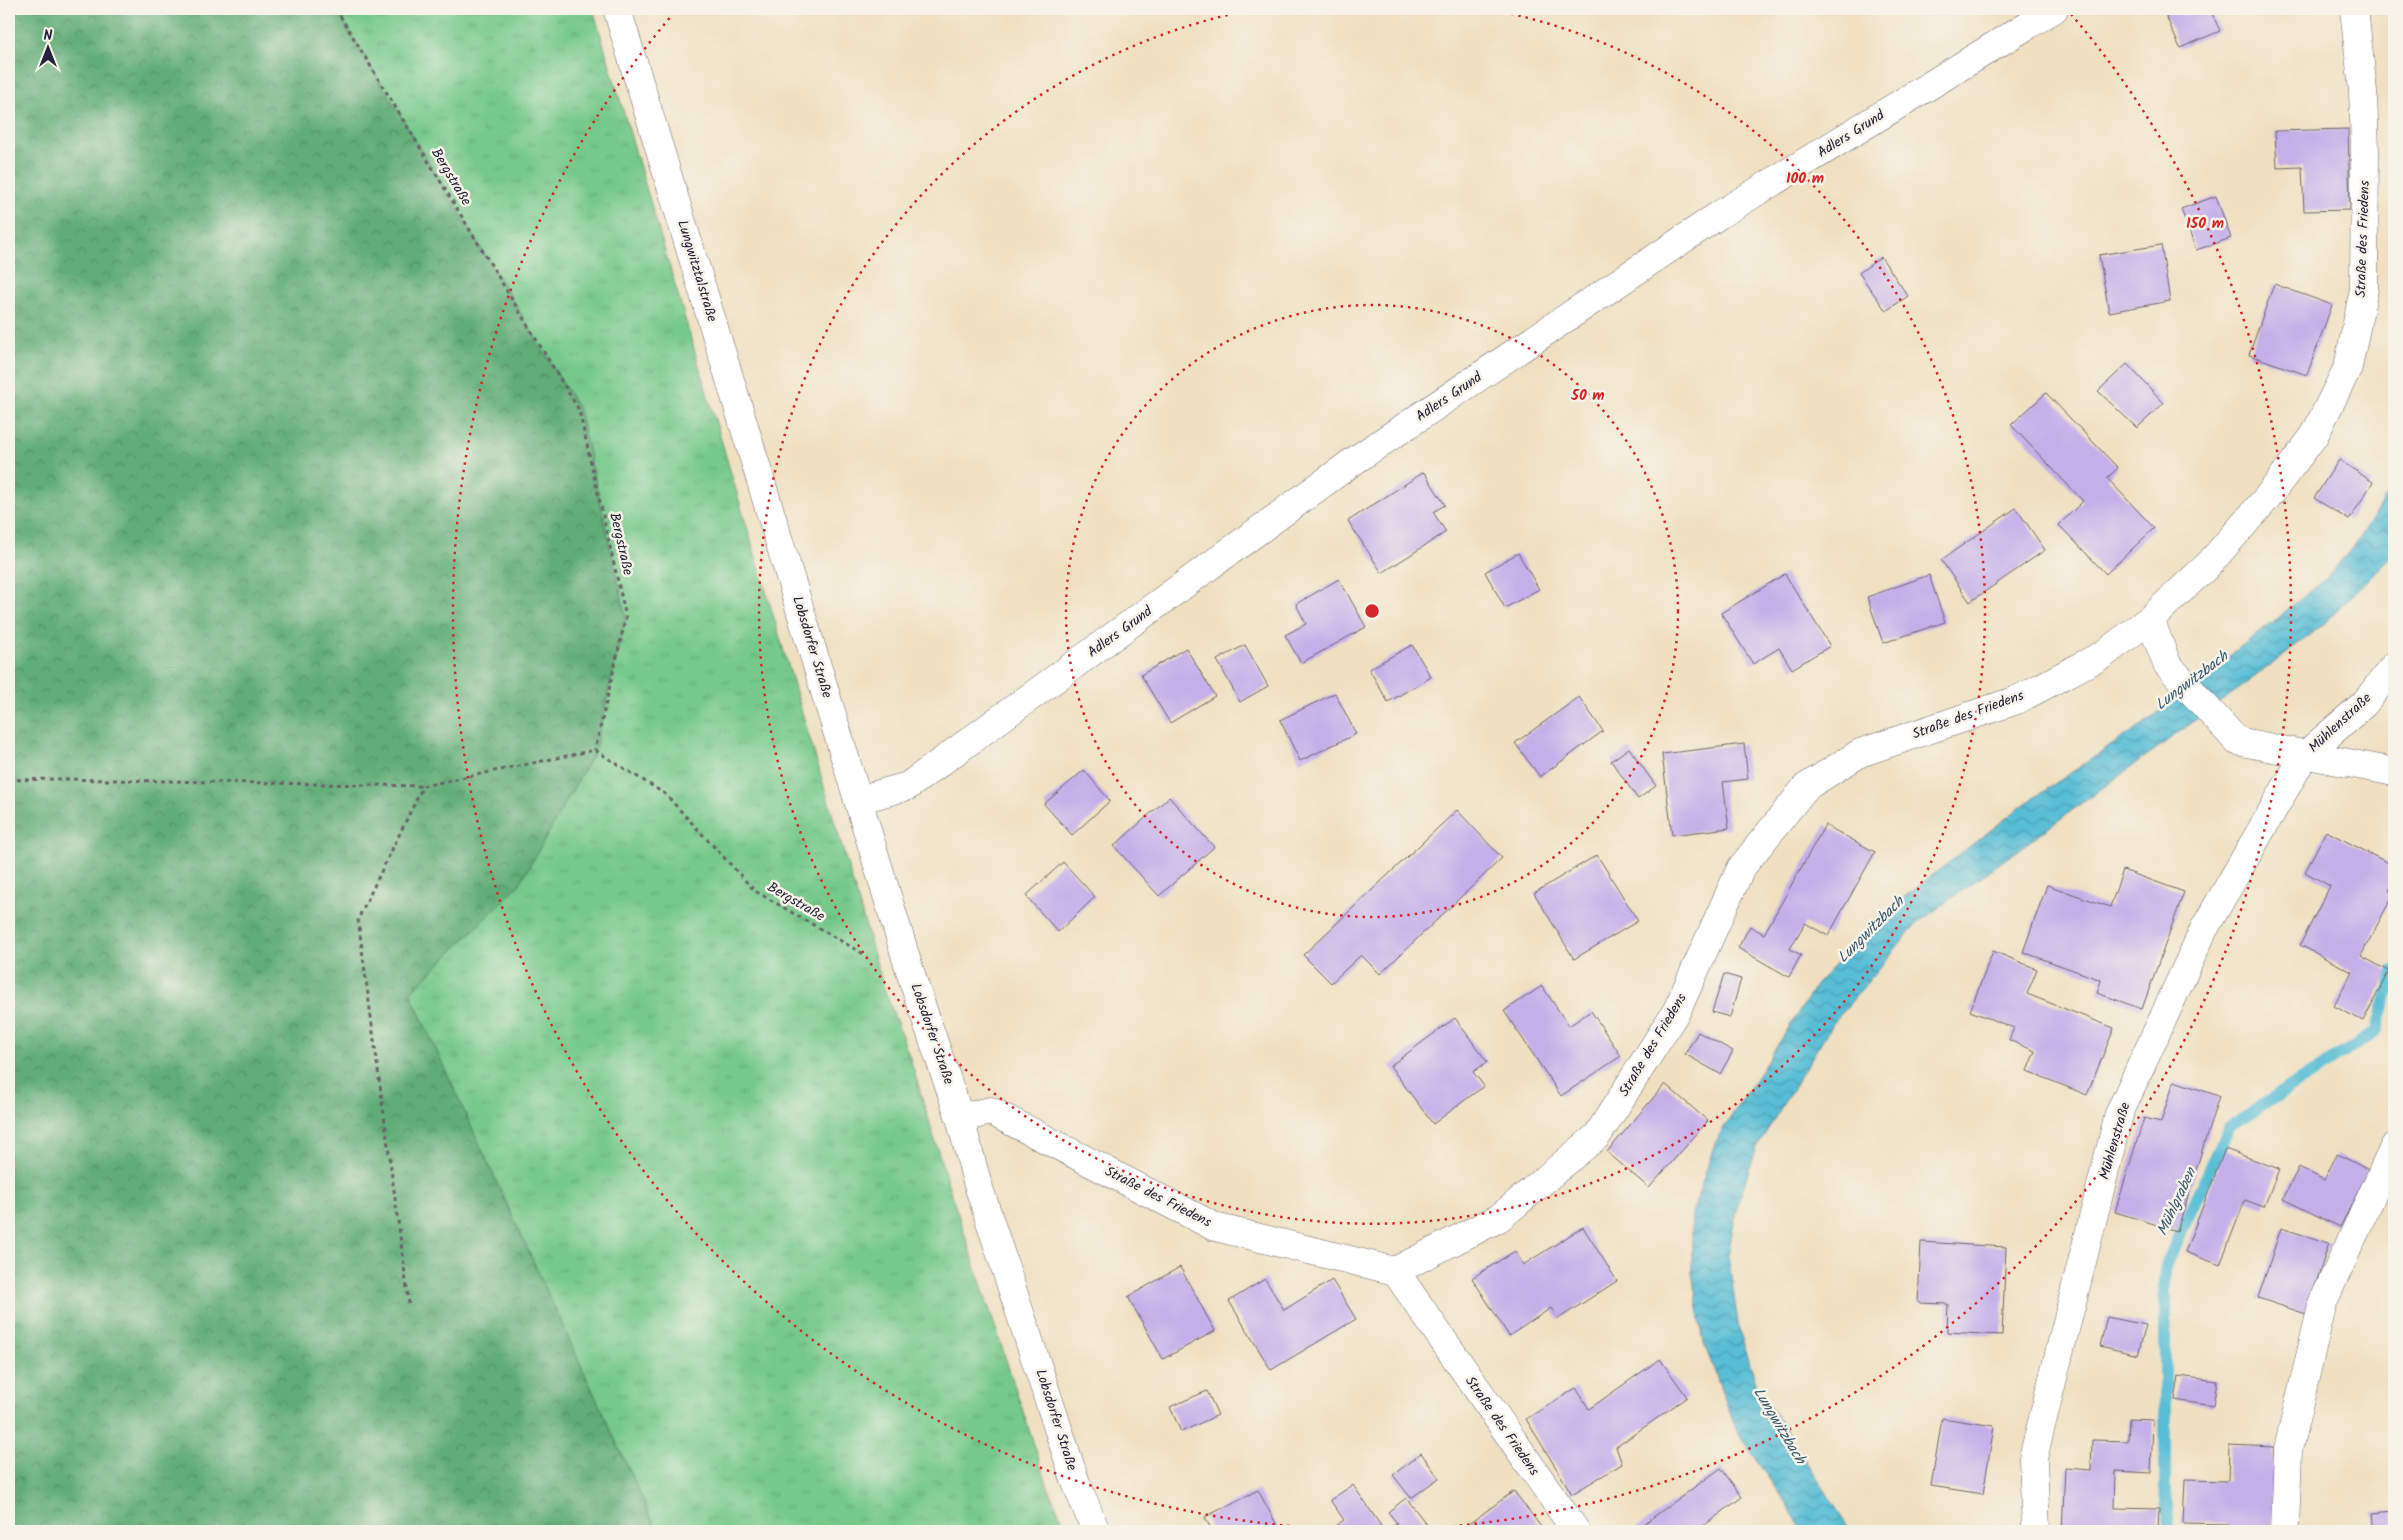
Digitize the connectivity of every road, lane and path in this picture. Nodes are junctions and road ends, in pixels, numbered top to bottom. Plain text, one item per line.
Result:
1 (336, 9) edge
2 (618, 9) edge
3 (2054, 9) edge
4 (2354, 9) edge
5 (777, 534) joint
6 (2150, 619) junction
7 (2394, 666) edge
8 (595, 750) junction
9 (2304, 756) junction
10 (2394, 772) edge
11 (9, 780) edge
12 (423, 786) junction
13 (858, 800) junction
14 (914, 984) junction
15 (960, 1118) junction
16 (2394, 1147) edge
17 (1395, 1271) junction
18 (409, 1304) dead end
19 (1096, 1531) edge
20 (1576, 1531) edge
21 (2036, 1531) edge
22 (2285, 1531) edge

1 - 8 path, Bergstraße
2 - 5 street, Lungwitztalstraße
3 - 13 street, Adlers Grund
4 - 6 street, Straße des Friedens
5 - 13 street, Lobsdorfer Straße
6 - 9 street, Mühlenstraße
6 - 17 street, Straße des Friedens
7 - 9 street, Mühlenstraße
8 - 12 path
8 - 14 path, Bergstraße
9 - 10 street, Mühlenstraße
9 - 21 street, Mühlenstraße
11 - 12 path
12 - 18 path
13 - 14 street, Lobsdorfer Straße
14 - 15 street, Lobsdorfer Straße
15 - 17 street, Straße des Friedens
15 - 19 street, Lobsdorfer Straße
16 - 22 street
17 - 20 street, Straße des Friedens

